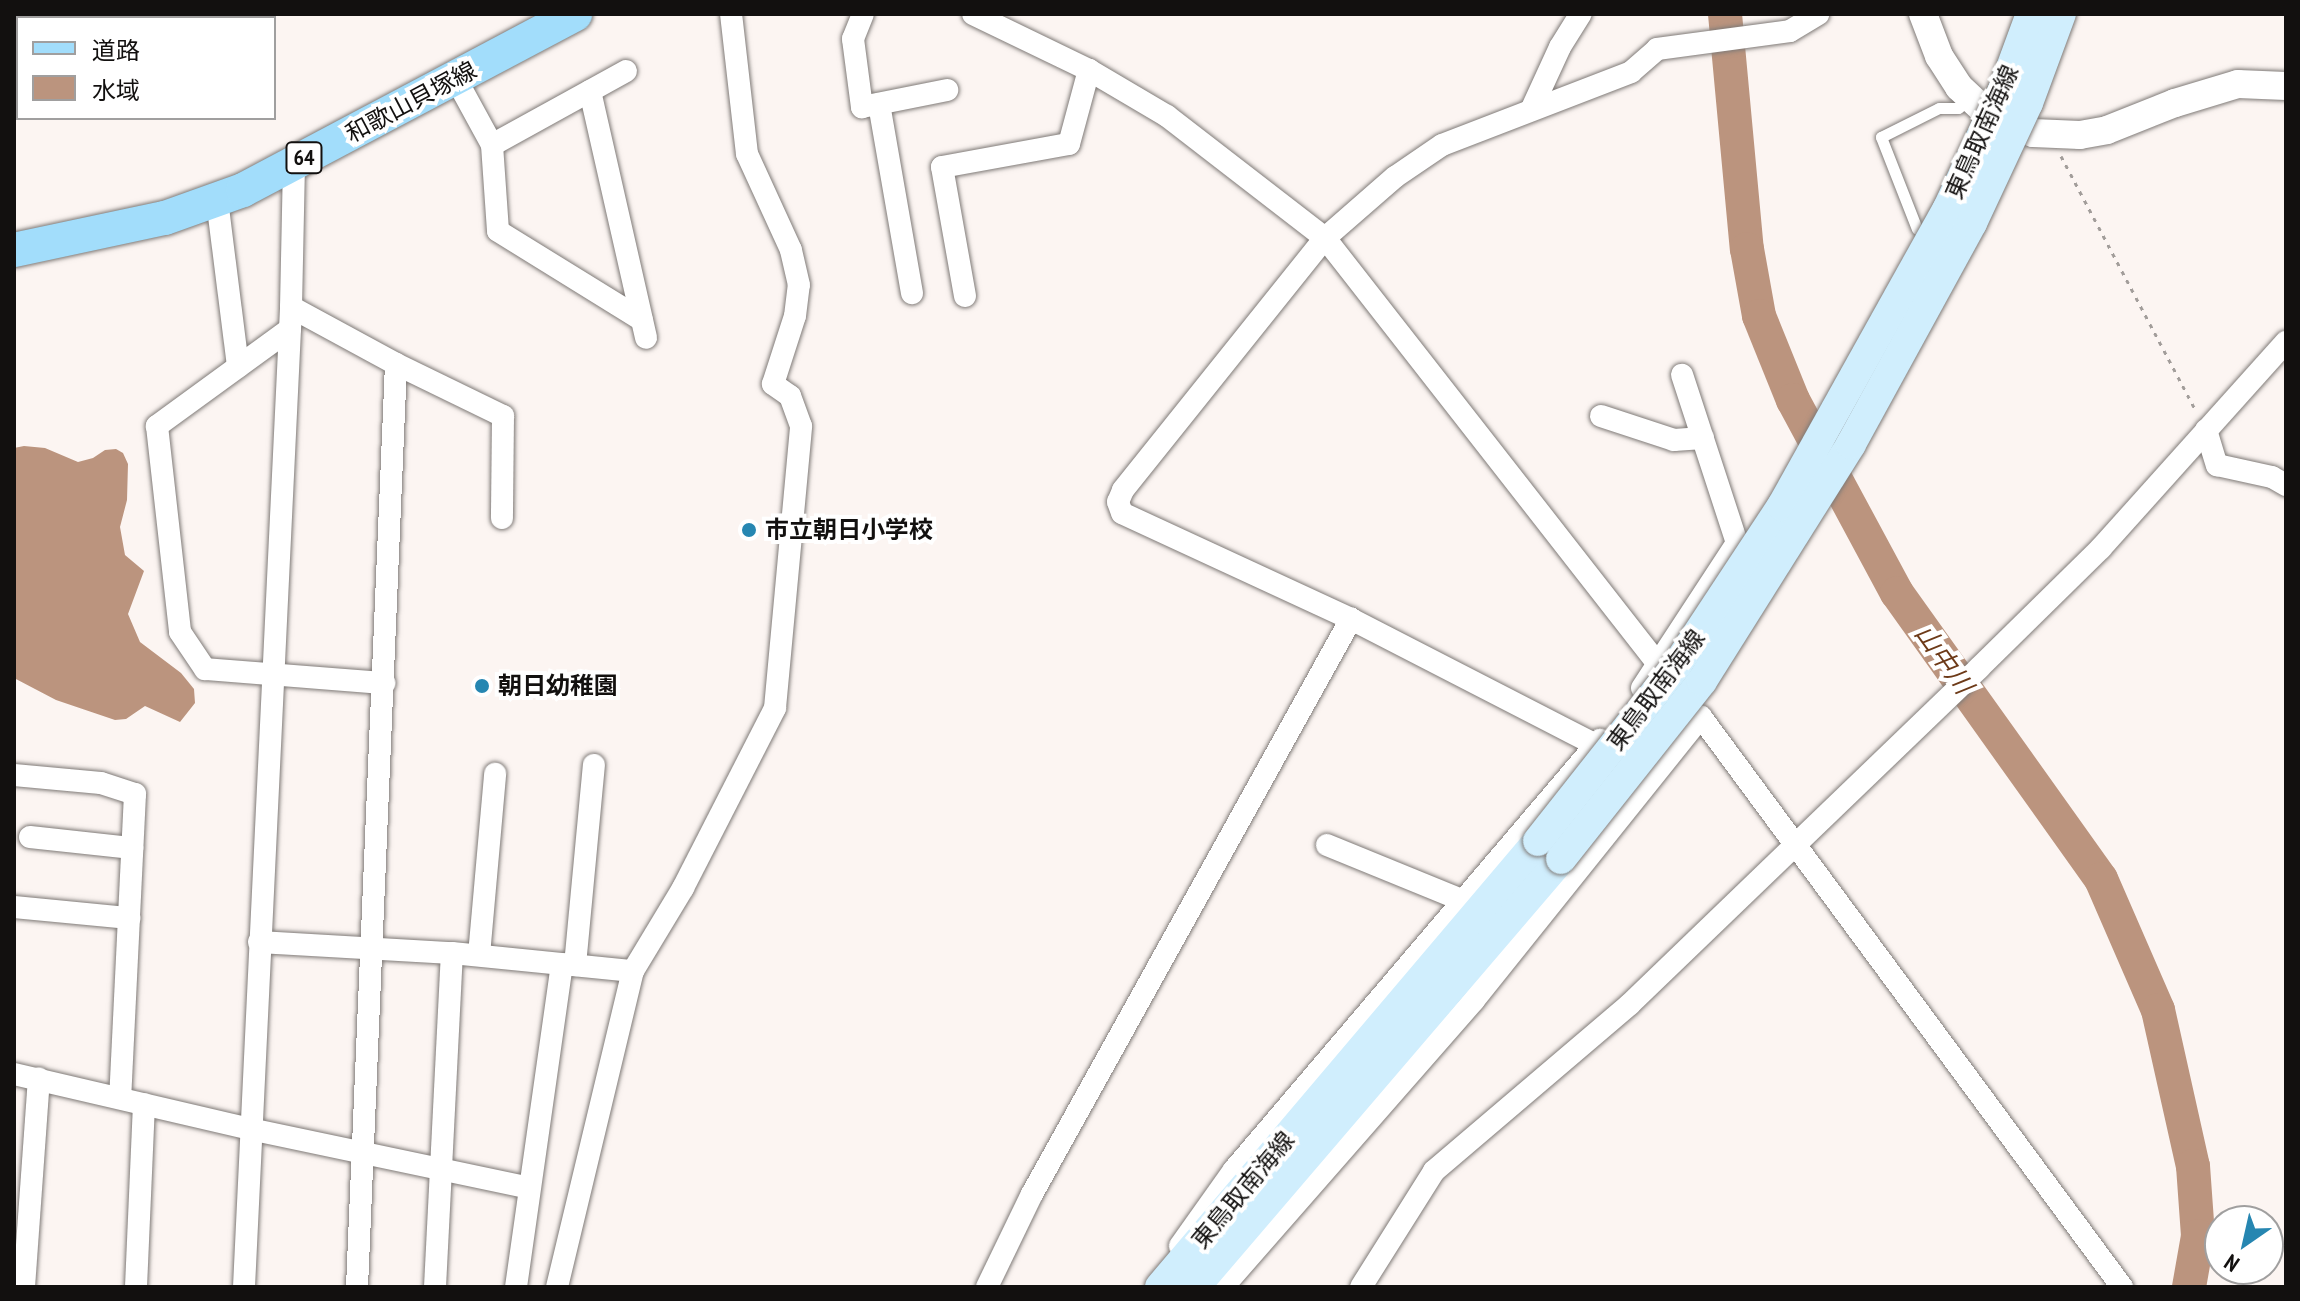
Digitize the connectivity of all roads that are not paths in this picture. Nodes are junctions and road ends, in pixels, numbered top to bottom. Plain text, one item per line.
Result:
1 (575, 14) edge
2 (731, 14) edge
3 (863, 14) edge
4 (973, 14) edge
5 (1581, 14) edge
6 (1923, 14) edge
7 (2031, 14) edge
8 (2061, 14) edge
9 (1811, 16) edge
10 (1089, 70) junction
11 (626, 71) dead end
12 (456, 79) junction
13 (2286, 86) edge
14 (947, 90) dead end
15 (590, 91) junction
16 (1971, 99) junction
17 (879, 104) junction
18 (1532, 108) junction
19 (492, 145) junction
20 (294, 164) junction
21 (217, 200) junction
22 (1917, 229) dead end
23 (1325, 238) junction
24 (14, 250) edge
25 (912, 293) dead end
26 (965, 296) dead end
27 (290, 318) junction
28 (2286, 342) edge
29 (396, 364) junction
30 (238, 367) junction
31 (1682, 375) dead end
32 (1601, 416) dead end
33 (2206, 430) junction
34 (1703, 438) junction
35 (2286, 485) edge
36 (502, 518) dead end
37 (1351, 619) junction
38 (1658, 665) junction
39 (272, 674) junction
40 (384, 683) junction
41 (1701, 717) junction
42 (1596, 745) junction
43 (594, 765) dead end
44 (495, 774) dead end
45 (14, 775) edge
46 (30, 837) dead end
47 (1794, 844) junction
48 (1327, 845) dead end
49 (132, 848) junction
50 (1550, 850) junction
51 (1464, 901) junction
52 (14, 907) edge
53 (129, 918) junction
54 (259, 942) junction
55 (373, 948) junction
56 (452, 953) junction
57 (479, 955) junction
58 (569, 964) junction
59 (633, 971) junction
60 (14, 1074) edge
61 (39, 1079) junction
62 (120, 1098) junction
63 (144, 1104) junction
64 (250, 1129) junction
65 (365, 1151) junction
66 (440, 1170) junction
67 (529, 1188) junction
68 (20, 1276) edge
69 (136, 1287) edge
70 (244, 1287) edge
71 (357, 1287) edge
72 (435, 1287) edge
73 (516, 1287) edge
74 (557, 1287) edge
75 (987, 1287) edge
76 (1154, 1287) edge
77 (1160, 1287) edge
78 (1195, 1287) edge
79 (1223, 1287) edge
80 (1361, 1287) edge
81 (2122, 1287) edge

1 - 12 main road, 和歌山貝塚線 / 64
2 - 59 street
3 - 17 street
4 - 10 street
5 - 18 street
6 - 16 street
7 - 50 main road, 東鳥取南海線, bridge
8 - 50 main road, 東鳥取南海線, bridge
9 - 18 street
10 - 23 street
10 - 26 street
11 - 15 street
12 - 19 street
12 - 20 main road, 和歌山貝塚線 / 64
13 - 16 street
14 - 17 street
15 - 19 street
15 - 19 street
16 - 22 lane
17 - 25 street
18 - 23 street
20 - 21 main road, 和歌山貝塚線 / 64
20 - 27 street
21 - 24 main road, 和歌山貝塚線 / 64
21 - 30 street
23 - 37 street
23 - 38 street
27 - 29 street
27 - 30 street
27 - 39 street
28 - 33 street
29 - 36 street
29 - 40 street
30 - 39 street
31 - 34 street
32 - 34 street
33 - 35 street
33 - 47 street
34 - 38 street
37 - 42 street
37 - 75 street
38 - 41 street
38 - 42 street
39 - 40 street
39 - 54 street
40 - 55 street
41 - 47 street
41 - 79 street
42 - 51 street
43 - 58 street
44 - 57 street
45 - 49 street
46 - 49 street
47 - 80 street
47 - 81 street
48 - 51 street
49 - 53 street
50 - 77 main road, 東鳥取南海線
50 - 78 main road, 東鳥取南海線
51 - 76 street
52 - 53 street
53 - 62 street
54 - 55 street
54 - 64 street
55 - 56 street
55 - 65 street
56 - 57 street
56 - 66 street
57 - 58 street
58 - 59 street
58 - 67 street
59 - 74 street
60 - 61 street
61 - 62 street
61 - 68 street
62 - 63 street
63 - 64 street
63 - 69 street
64 - 65 street
64 - 70 street
65 - 66 street
65 - 71 street
66 - 67 street
66 - 72 street
67 - 73 street

